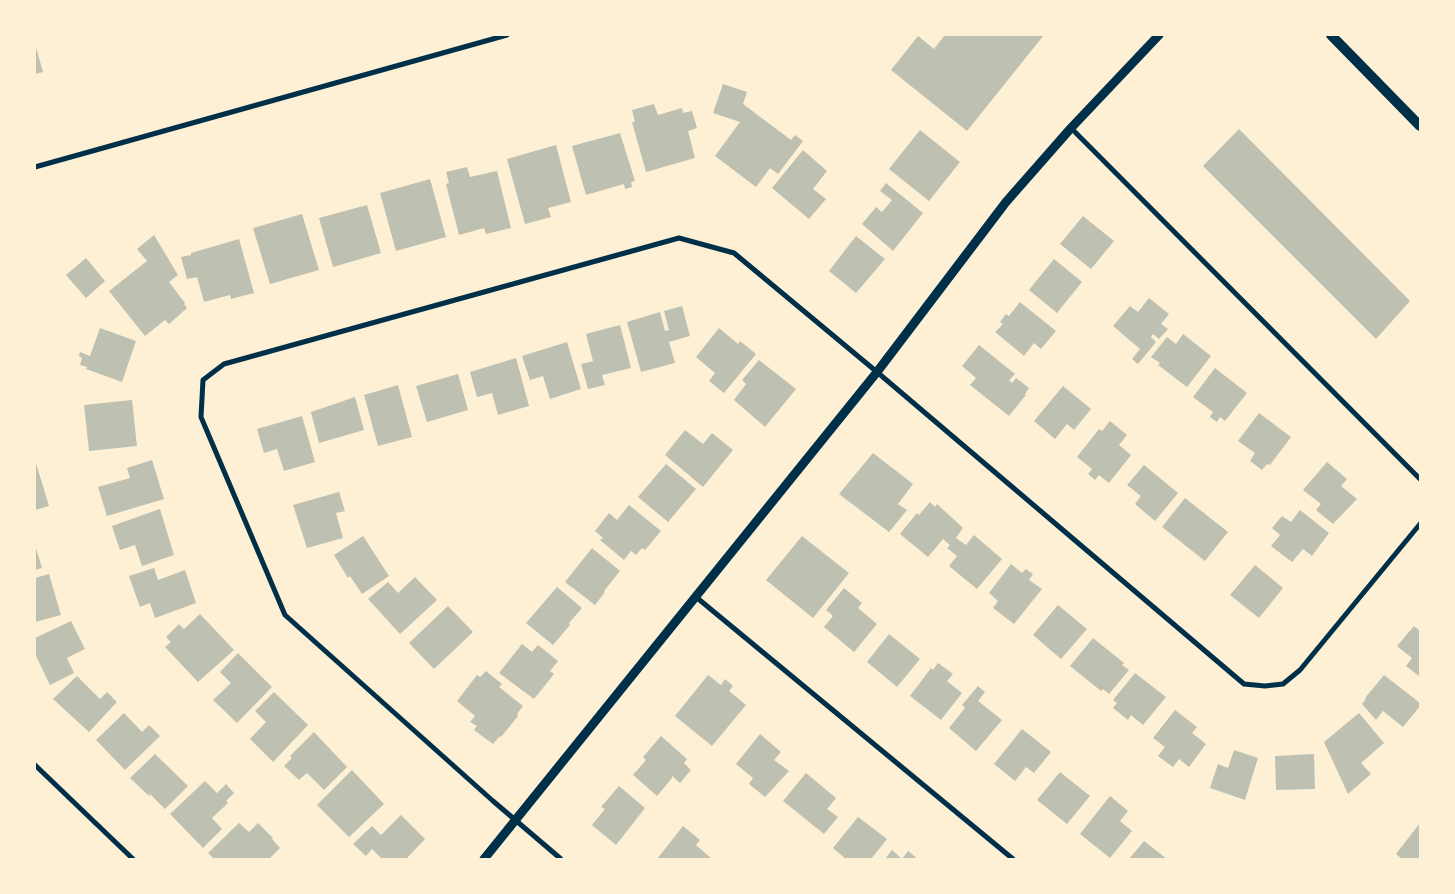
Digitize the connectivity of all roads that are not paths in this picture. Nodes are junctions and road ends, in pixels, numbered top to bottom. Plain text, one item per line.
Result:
1 (507, 35) edge
2 (1159, 35) edge
3 (1331, 35) edge
4 (1420, 126) edge
5 (1071, 128) junction
6 (35, 167) edge
7 (877, 372) junction
8 (1420, 479) edge
9 (1420, 524) edge
10 (696, 598) junction
11 (35, 765) edge
12 (515, 820) junction
13 (133, 859) edge
14 (484, 859) edge
15 (561, 859) edge
16 (1013, 859) edge

1 - 6 street
2 - 5 street
3 - 4 main road
5 - 7 street
5 - 8 street
7 - 9 street
7 - 10 street
7 - 12 street
10 - 12 street
10 - 16 street
11 - 13 street
12 - 14 street
12 - 15 street

